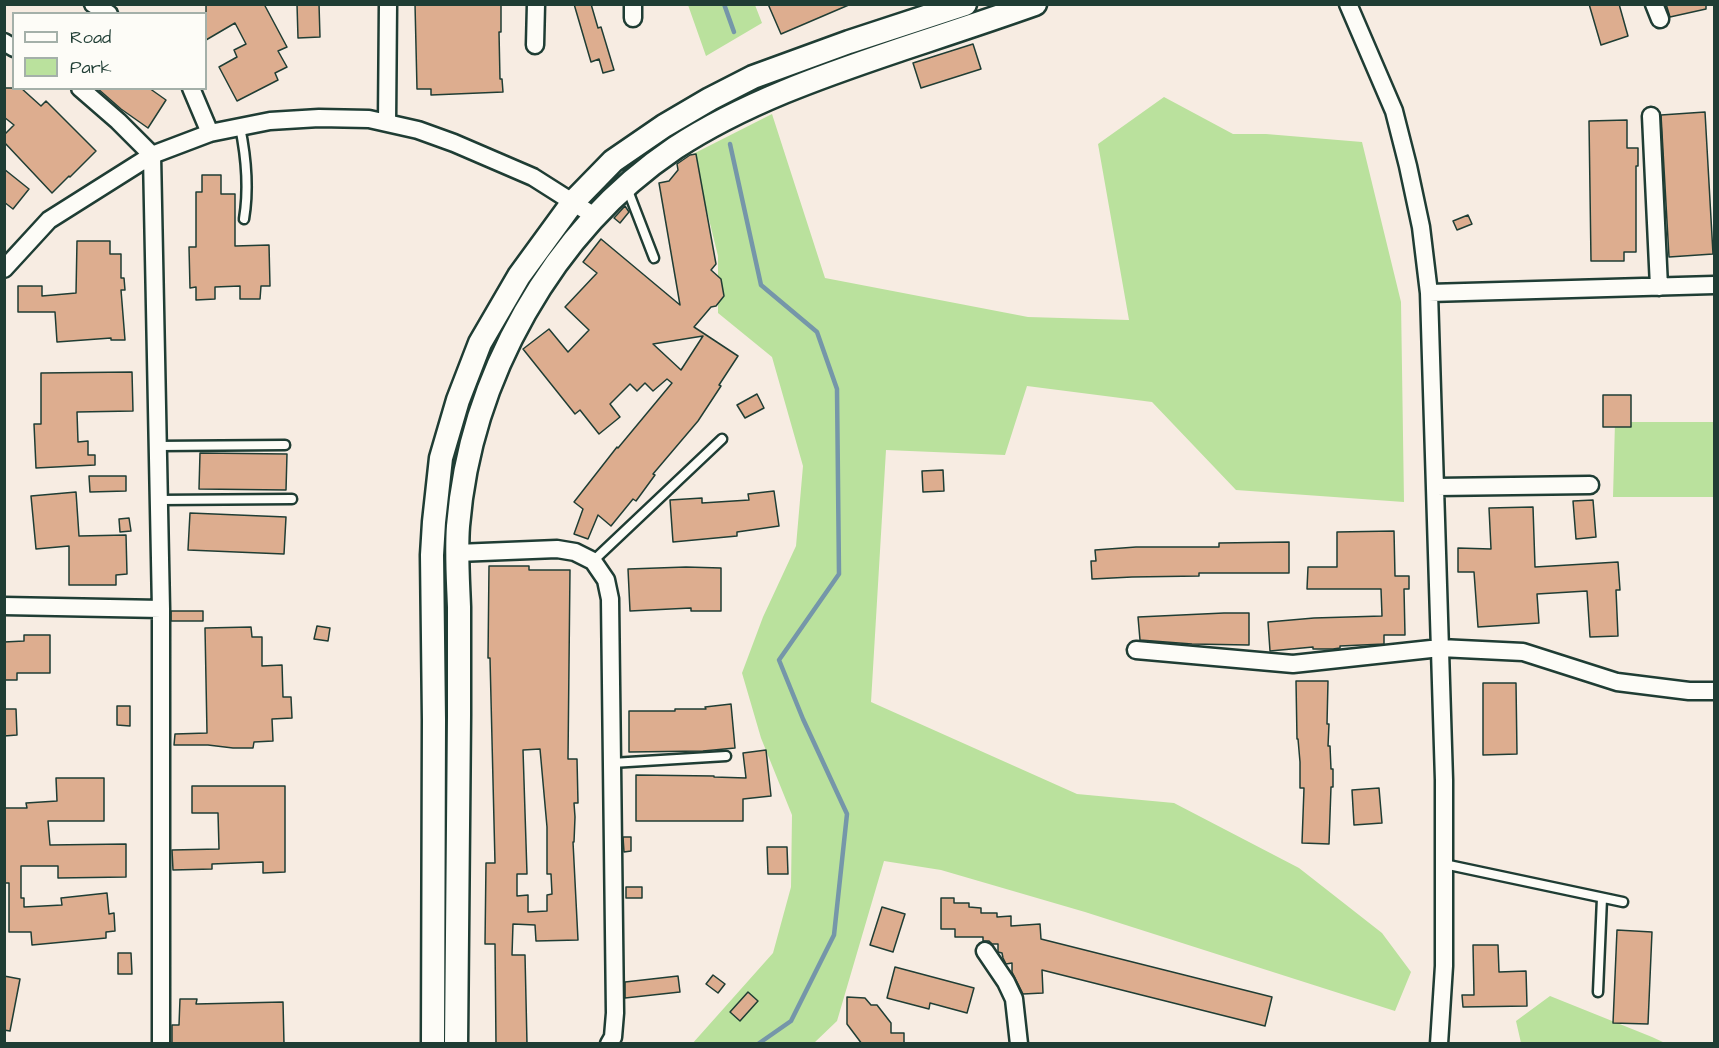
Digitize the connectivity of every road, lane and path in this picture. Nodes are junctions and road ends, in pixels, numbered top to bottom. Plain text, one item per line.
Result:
1 (93, 4) edge
2 (388, 4) edge
3 (536, 4) edge
4 (965, 4) edge
5 (1035, 4) edge
6 (1348, 4) edge
7 (107, 12) edge
8 (932, 19) edge
9 (534, 45) dead end
10 (82, 90) edge
11 (192, 90) edge
12 (1651, 116) dead end
13 (387, 123) junction
14 (240, 127) junction
15 (210, 133) junction
16 (153, 155) junction
17 (626, 185) junction
18 (573, 202) junction
19 (596, 217) junction
20 (244, 219) dead end
21 (654, 258) dead end
22 (4, 269) edge
23 (1714, 285) edge
24 (1659, 286) junction
25 (1429, 293) junction
26 (722, 439) dead end
27 (285, 445) dead end
28 (158, 446) junction
29 (1590, 485) dead end
30 (1436, 487) junction
31 (292, 499) dead end
32 (159, 500) junction
33 (457, 553) junction
34 (593, 561) junction
35 (4, 606) edge
36 (161, 609) junction
37 (1440, 648) junction
38 (1136, 650) dead end
39 (1714, 691) edge
40 (726, 756) dead end
41 (612, 763) junction
42 (1444, 864) junction
43 (1602, 898) junction
44 (1623, 902) dead end
45 (985, 951) dead end
46 (1598, 992) dead end
47 (161, 1044) edge
48 (433, 1044) edge
49 (456, 1044) edge
50 (609, 1044) edge
51 (1018, 1044) edge
52 (1439, 1044) edge

1 - 7 street
2 - 13 street
3 - 9 street
4 - 8 street
5 - 8 street
6 - 25 street
8 - 17 street
8 - 18 street
10 - 16 street
11 - 15 street
12 - 24 street
13 - 14 street
13 - 18 street
14 - 15 street
14 - 20 lane
15 - 16 street
16 - 22 street
16 - 28 street
17 - 19 street
17 - 21 lane
18 - 19 street
18 - 48 street
19 - 33 street
23 - 24 street
24 - 25 street
25 - 30 street
26 - 34 lane
27 - 28 lane
28 - 32 street
29 - 30 street
30 - 37 street
31 - 32 lane
32 - 36 street
33 - 34 street
33 - 49 street
34 - 41 street
35 - 36 street
36 - 47 street
37 - 38 street
37 - 39 street
37 - 42 street
40 - 41 lane
41 - 50 street
42 - 43 lane
42 - 52 street
43 - 44 lane
43 - 46 lane
45 - 51 street

